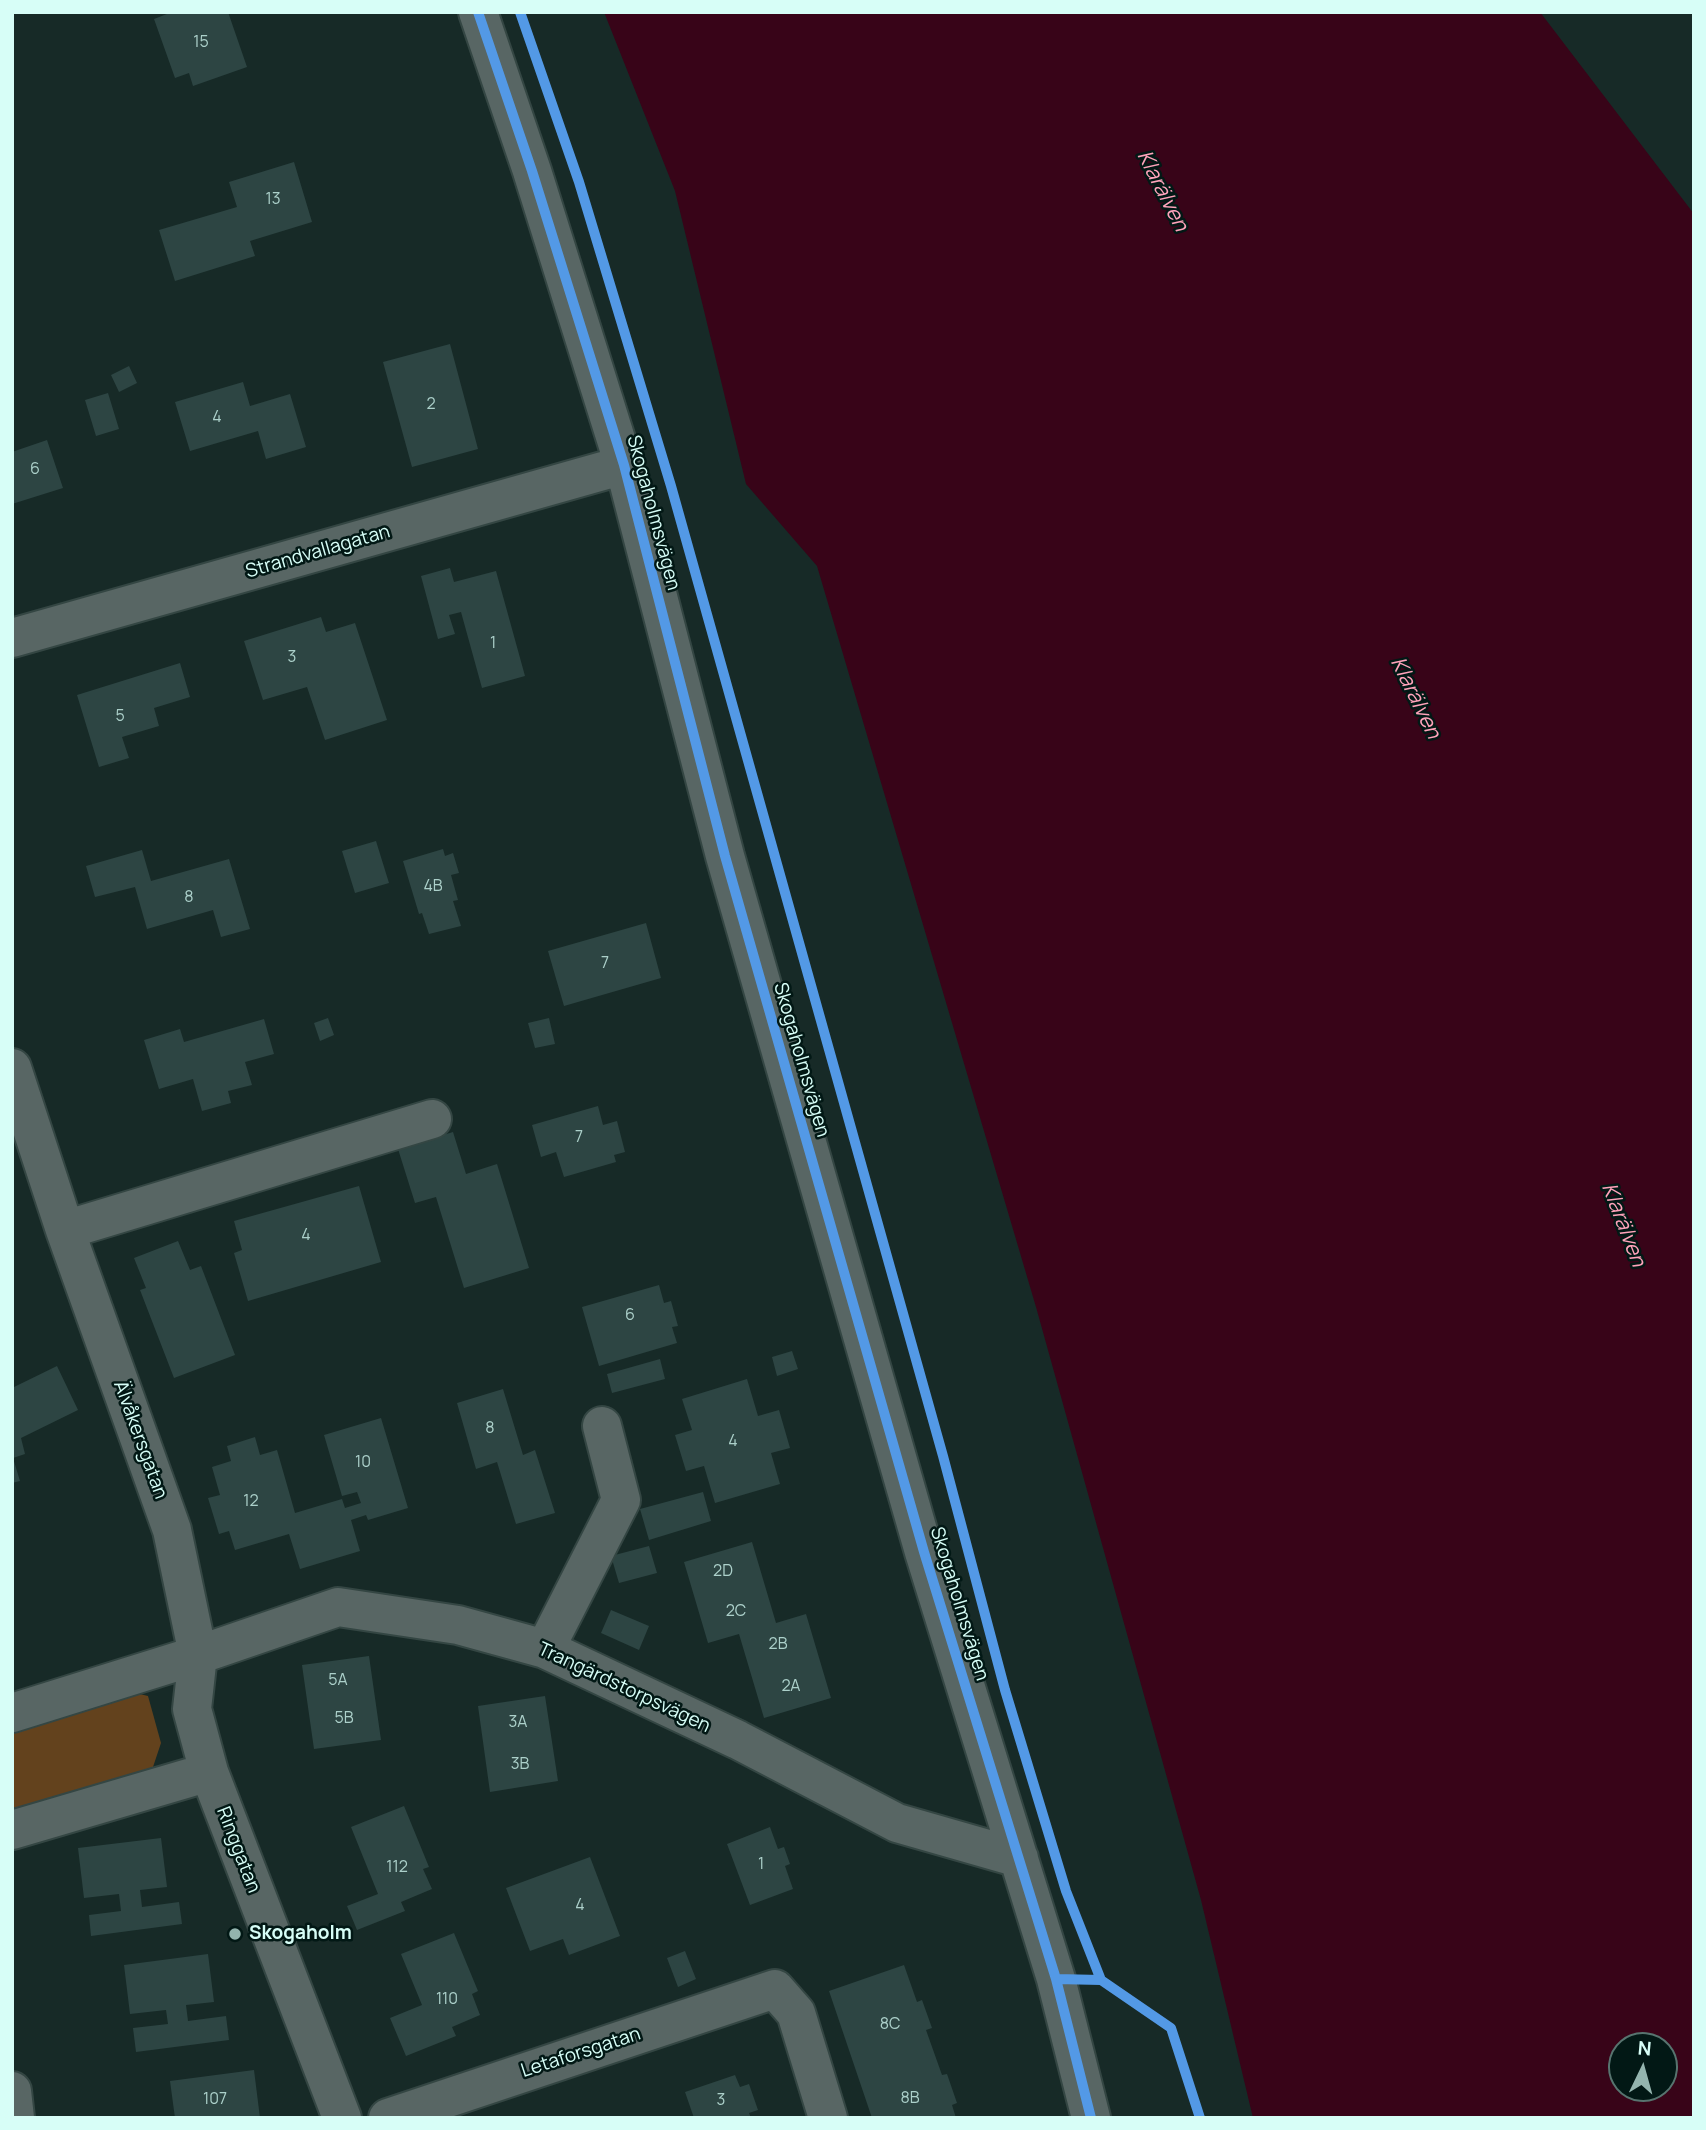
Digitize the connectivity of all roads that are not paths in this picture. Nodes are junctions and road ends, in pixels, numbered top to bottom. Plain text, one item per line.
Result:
1 (478, 12) edge
2 (624, 465) junction
3 (12, 638) edge
4 (12, 1068) edge
5 (432, 1119) dead end
6 (65, 1230) junction
7 (603, 1426) dead end
8 (545, 1649) junction
9 (198, 1655) junction
10 (12, 1713) edge
11 (209, 1772) junction
12 (12, 1830) edge
13 (1018, 1857) junction
14 (12, 2091) edge
15 (15, 2118) edge
16 (341, 2118) edge
17 (388, 2118) edge
18 (828, 2118) edge
19 (1091, 2118) edge

1 - 2 street, Skogaholmsvägen
2 - 3 street, Strandvallagatan
2 - 13 street, Skogaholmsvägen
4 - 6 street, Älvåkersgatan
5 - 6 street
6 - 9 street, Älvåkersgatan
7 - 8 street
8 - 9 street, Trangärdstorpsvägen
8 - 13 street, Trangärdstorpsvägen
9 - 10 street, Trangärdstorpsvägen
9 - 11 street, Ringgatan
11 - 12 street
11 - 16 street, Ringgatan
13 - 19 street, Skogaholmsvägen
14 - 15 street
17 - 18 street, Letaforsgatan

